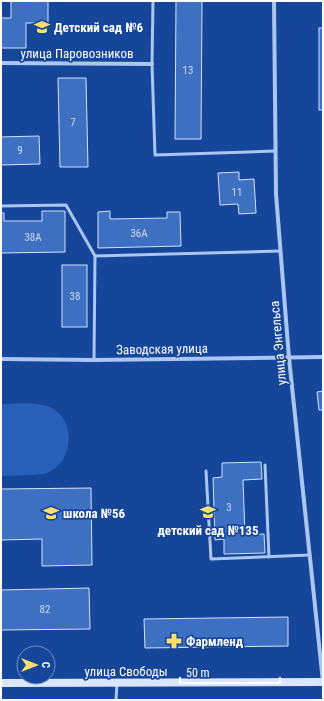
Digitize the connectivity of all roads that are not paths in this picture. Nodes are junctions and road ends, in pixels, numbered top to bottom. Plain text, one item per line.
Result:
1 (153, 1) edge
2 (274, 1) edge
3 (1, 63) edge
4 (152, 64) junction
5 (275, 151) junction
6 (1, 206) edge
7 (280, 251) junction
8 (95, 256) junction
9 (323, 357) edge
10 (289, 358) junction
11 (1, 359) edge
12 (94, 360) junction
13 (265, 465) dead end
14 (206, 471) dead end
15 (310, 555) junction
16 (269, 557) junction
17 (323, 682) edge
18 (1, 683) edge
19 (117, 683) junction
20 (116, 700) edge

1 - 4 lane
2 - 5 street, улица Энгельса
3 - 4 street, улица Паровозников
4 - 5 lane
5 - 7 street, улица Энгельса
6 - 8 lane
7 - 8 lane
7 - 10 street, улица Энгельса
8 - 12 lane
9 - 10 street, Заводская улица
10 - 12 street, Заводская улица
10 - 15 street, улица Энгельса
11 - 12 street, Заводская улица
13 - 16 lane
14 - 16 lane
15 - 16 lane
15 - 17 street, улица Энгельса
17 - 19 street, улица Свободы
18 - 19 street, улица Свободы
19 - 20 lane

